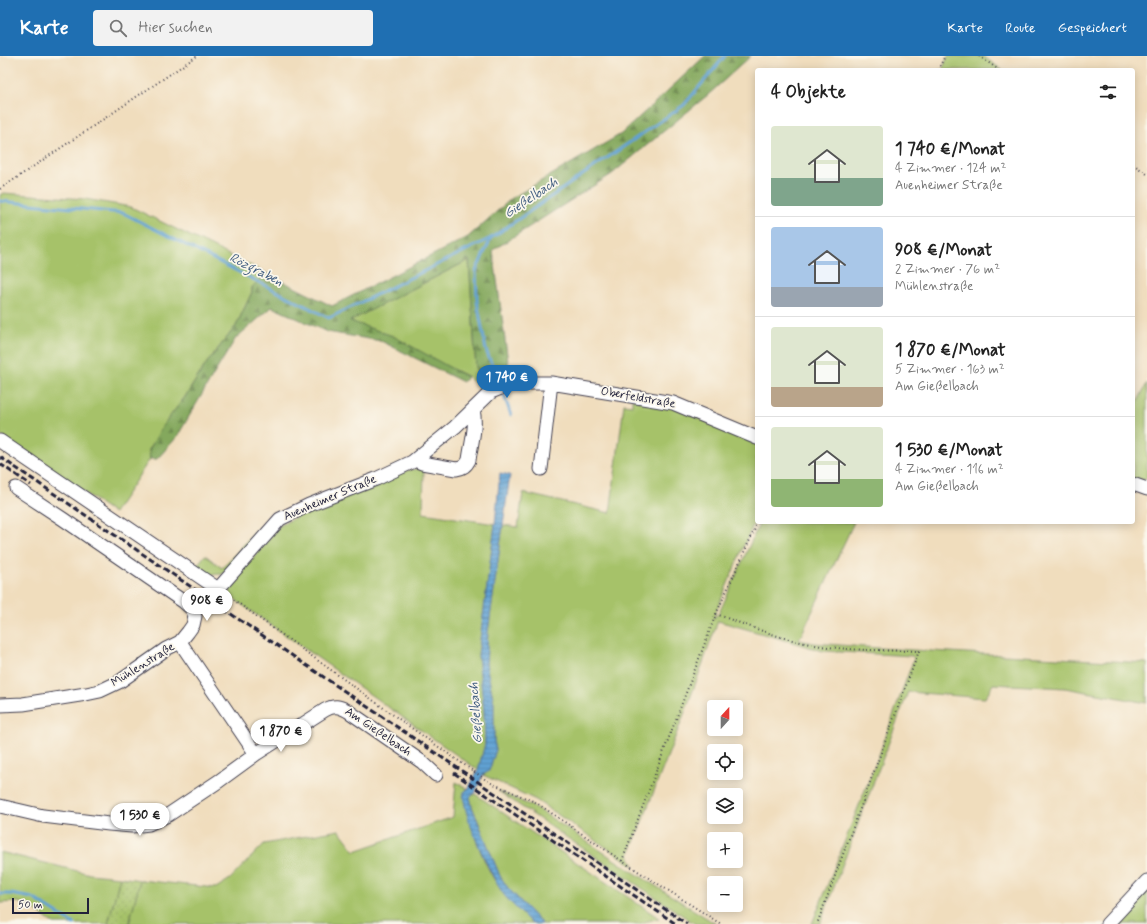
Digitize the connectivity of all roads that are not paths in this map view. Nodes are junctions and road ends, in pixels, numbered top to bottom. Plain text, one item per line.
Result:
1 (513, 383) joint
2 (551, 383) junction
3 (473, 410) junction
4 (755, 437) edge
5 (0, 441) edge
6 (415, 460) junction
7 (541, 468) dead end
8 (1135, 485) edge
9 (16, 488) dead end
10 (1147, 490) edge
11 (180, 642) junction
12 (0, 705) edge
13 (256, 754) junction
14 (436, 775) dead end
15 (0, 806) edge
16 (1147, 881) edge
17 (1107, 924) edge

1 - 2 street, Oberfeldstraße
1 - 3 street, Auenheimer Straße
2 - 4 street, Oberfeldstraße
2 - 7 street
3 - 6 street, Auenheimer Straße
3 - 6 street
5 - 6 street, Auenheimer Straße
8 - 10 street
9 - 11 street, Mühlenstraße
11 - 12 street, Mühlenstraße
11 - 13 street
13 - 14 street, Am Gießelbach
13 - 15 street, Am Gießelbach
16 - 17 street

